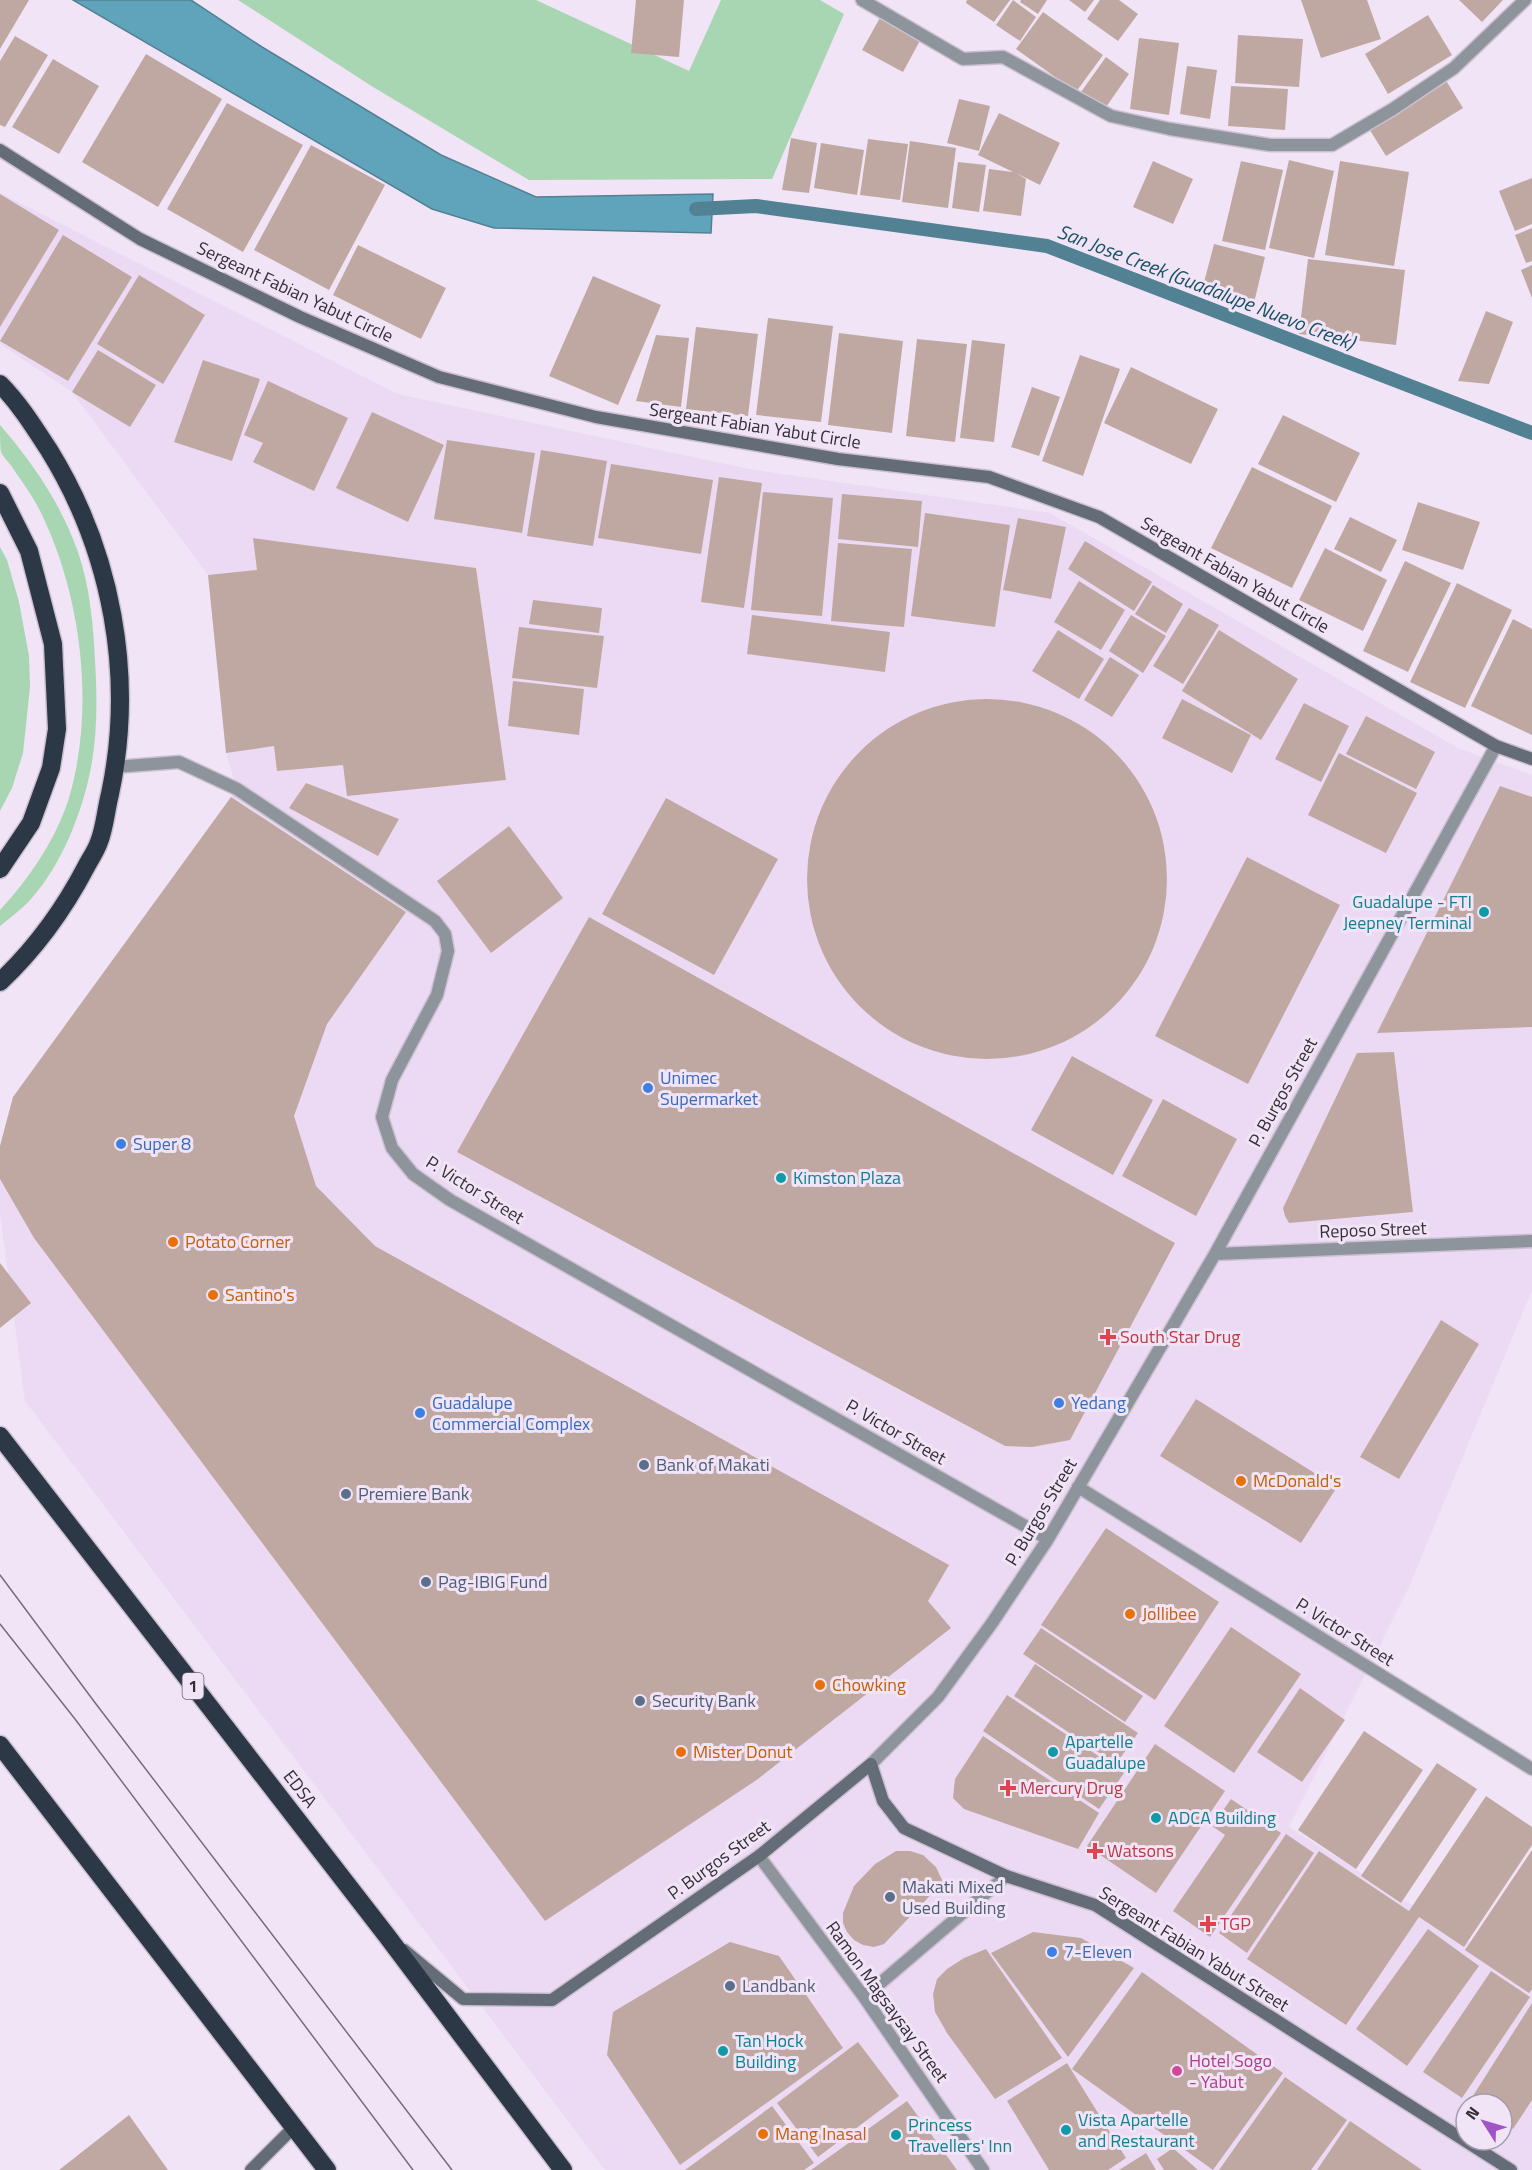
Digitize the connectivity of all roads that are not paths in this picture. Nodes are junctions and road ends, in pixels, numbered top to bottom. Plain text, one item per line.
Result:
1 (862, 0) edge
2 (1525, 0) edge
3 (0, 150) edge
4 (0, 384) edge
5 (0, 493) edge
6 (1496, 746) junction
7 (1532, 759) edge
8 (116, 767) junction
9 (0, 869) edge
10 (0, 982) edge
11 (1532, 1241) edge
12 (1215, 1254) junction
13 (0, 1436) edge
14 (1078, 1487) junction
15 (1048, 1539) junction
16 (0, 1745) edge
17 (871, 1764) junction
18 (1532, 1769) edge
19 (759, 1856) junction
20 (1006, 1876) junction
21 (387, 1936) junction
22 (864, 1997) junction
23 (294, 2128) junction
24 (250, 2170) edge
25 (327, 2170) edge
26 (563, 2170) edge
27 (984, 2170) edge
28 (1511, 2170) edge

1 - 2 street
3 - 6 street, Sergeant Fabian Yabut Circle
4 - 8 highway
5 - 9 highway
6 - 7 street, Sergeant Fabian Yabut Circle
6 - 12 street, P. Burgos Street
8 - 10 highway
8 - 15 street, P. Victor Street
11 - 12 street, Reposo Street
12 - 14 street, P. Burgos Street
13 - 21 highway, EDSA / 1
14 - 15 street, P. Burgos Street
14 - 18 street, P. Victor Street
15 - 17 street, P. Burgos Street
16 - 23 highway
17 - 19 street, P. Burgos Street
17 - 20 street, Sergeant Fabian Yabut Street
19 - 21 street, P. Burgos Street
19 - 22 street, Ramon Magsaysay Street
20 - 22 street
20 - 28 street, Sergeant Fabian Yabut Street
21 - 26 highway, EDSA / 1
22 - 27 street, Ramon Magsaysay Street
23 - 24 street
23 - 25 highway

